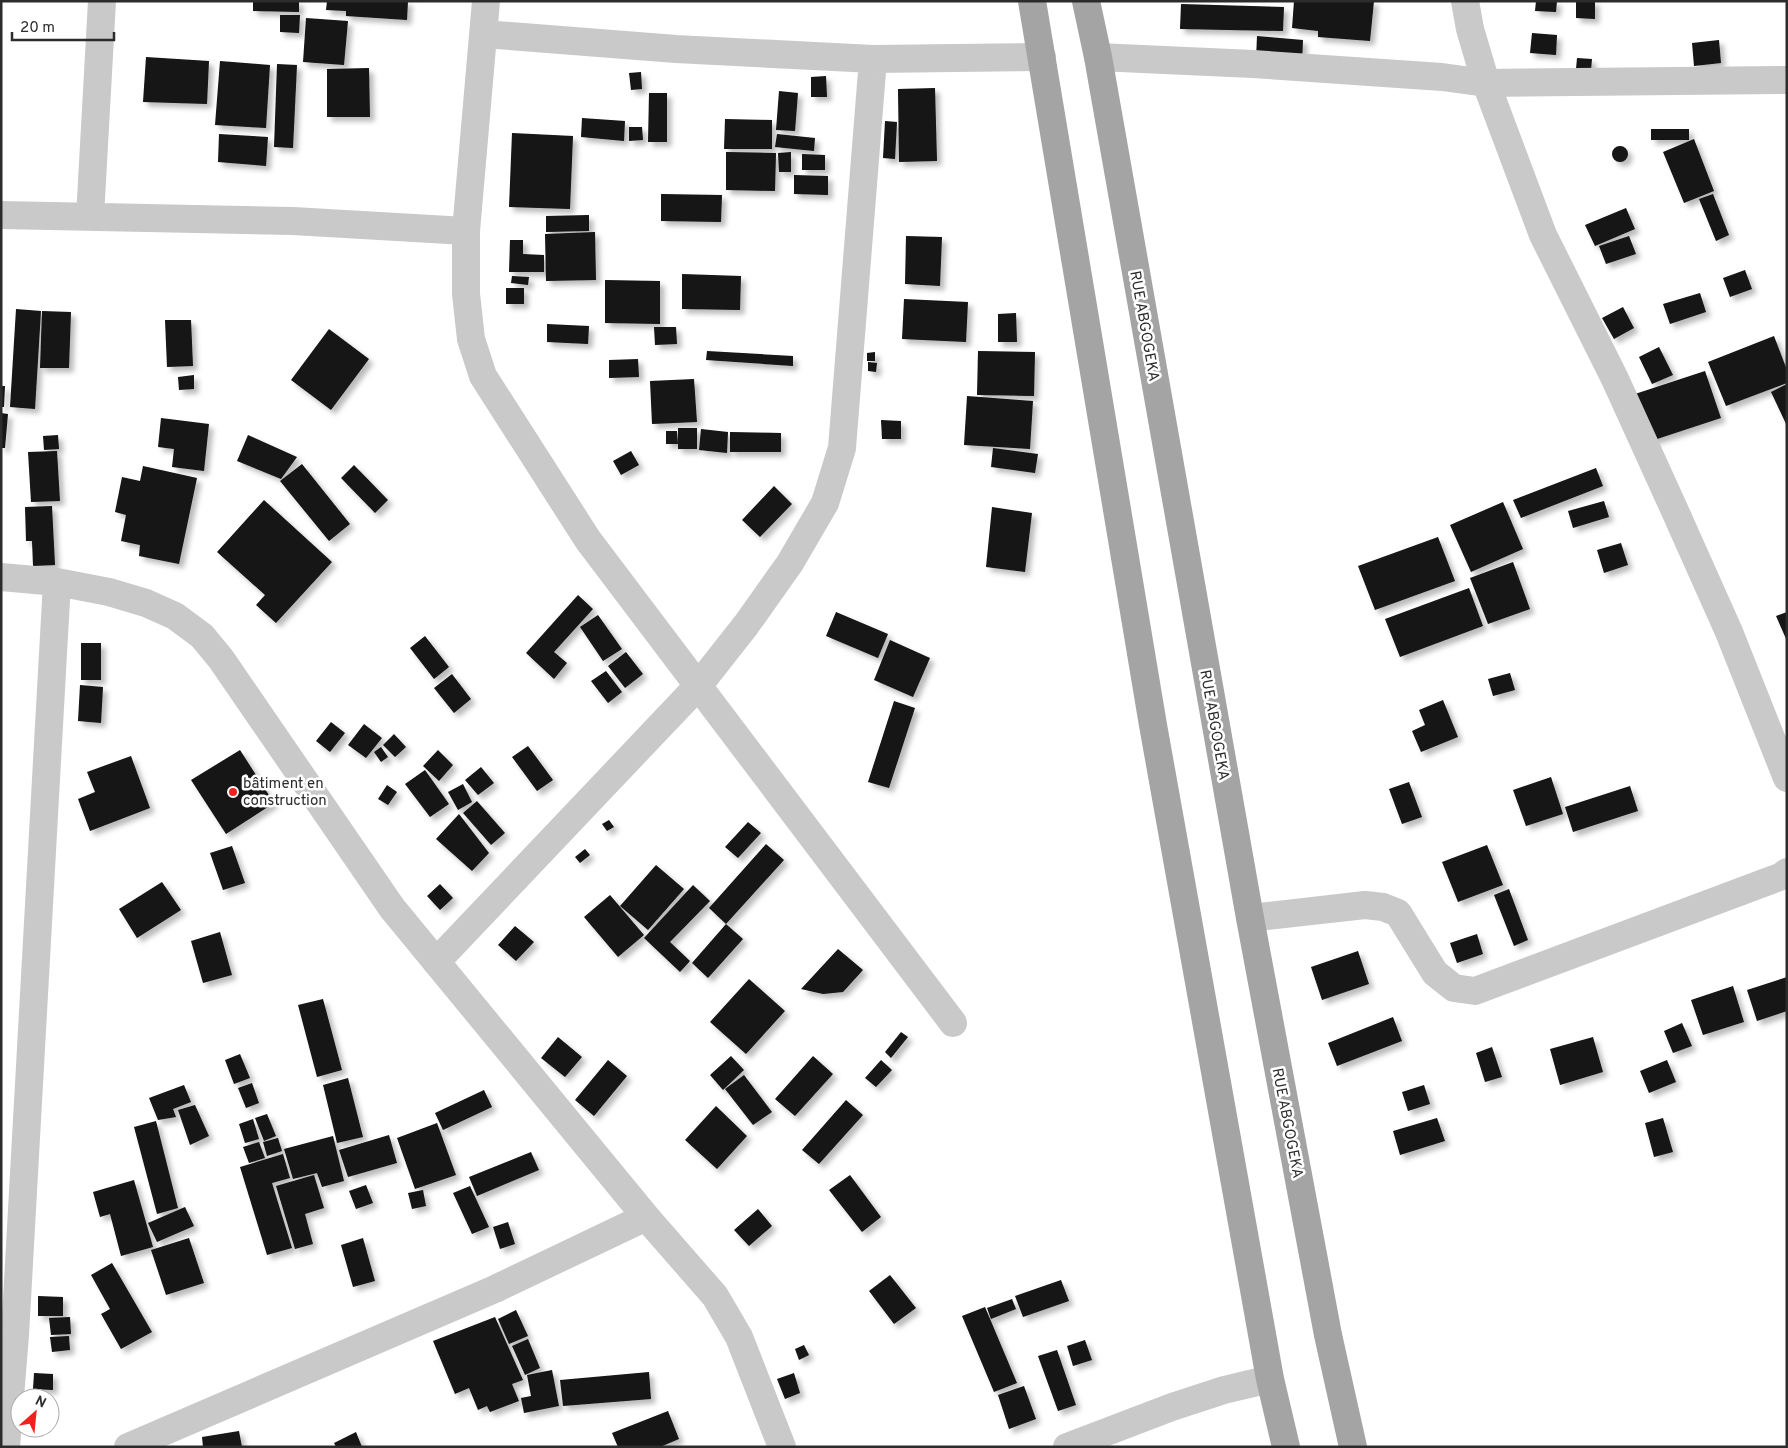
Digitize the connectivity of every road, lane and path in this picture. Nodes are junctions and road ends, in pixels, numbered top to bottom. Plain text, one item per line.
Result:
1 (102, 1) edge
2 (486, 1) edge
3 (1032, 1) edge
4 (1086, 1) edge
5 (1464, 1) edge
6 (484, 34) junction
7 (1042, 57) junction
8 (1098, 57) junction
9 (873, 59) junction
10 (1787, 80) edge
11 (1486, 82) junction
12 (1, 215) edge
13 (90, 217) junction
14 (466, 231) junction
15 (1, 577) edge
16 (57, 582) junction
17 (698, 686) junction
18 (1787, 778) edge
19 (1787, 872) edge
20 (1250, 918) junction
21 (436, 962) junction
22 (953, 1023) dead end
23 (646, 1217) junction
24 (1270, 1379) junction
25 (6, 1447) edge
26 (128, 1447) edge
27 (782, 1447) edge
28 (1067, 1447) edge
29 (1286, 1447) edge
30 (1353, 1447) edge

1 - 13 street
2 - 6 street
3 - 7 main road
4 - 8 main road, RUE ABGOGEKA
5 - 11 street
6 - 9 street
6 - 14 street
7 - 9 street
7 - 24 main road
8 - 11 street
8 - 20 main road, RUE ABGOGEKA
9 - 17 street
10 - 11 street
11 - 18 street
12 - 13 street
13 - 14 street
14 - 17 street
15 - 16 street
16 - 21 street
16 - 25 street
17 - 21 street
17 - 22 street
19 - 20 street
20 - 30 main road, RUE ABGOGEKA
21 - 23 street
23 - 26 street
23 - 27 street
24 - 28 street
24 - 29 main road

